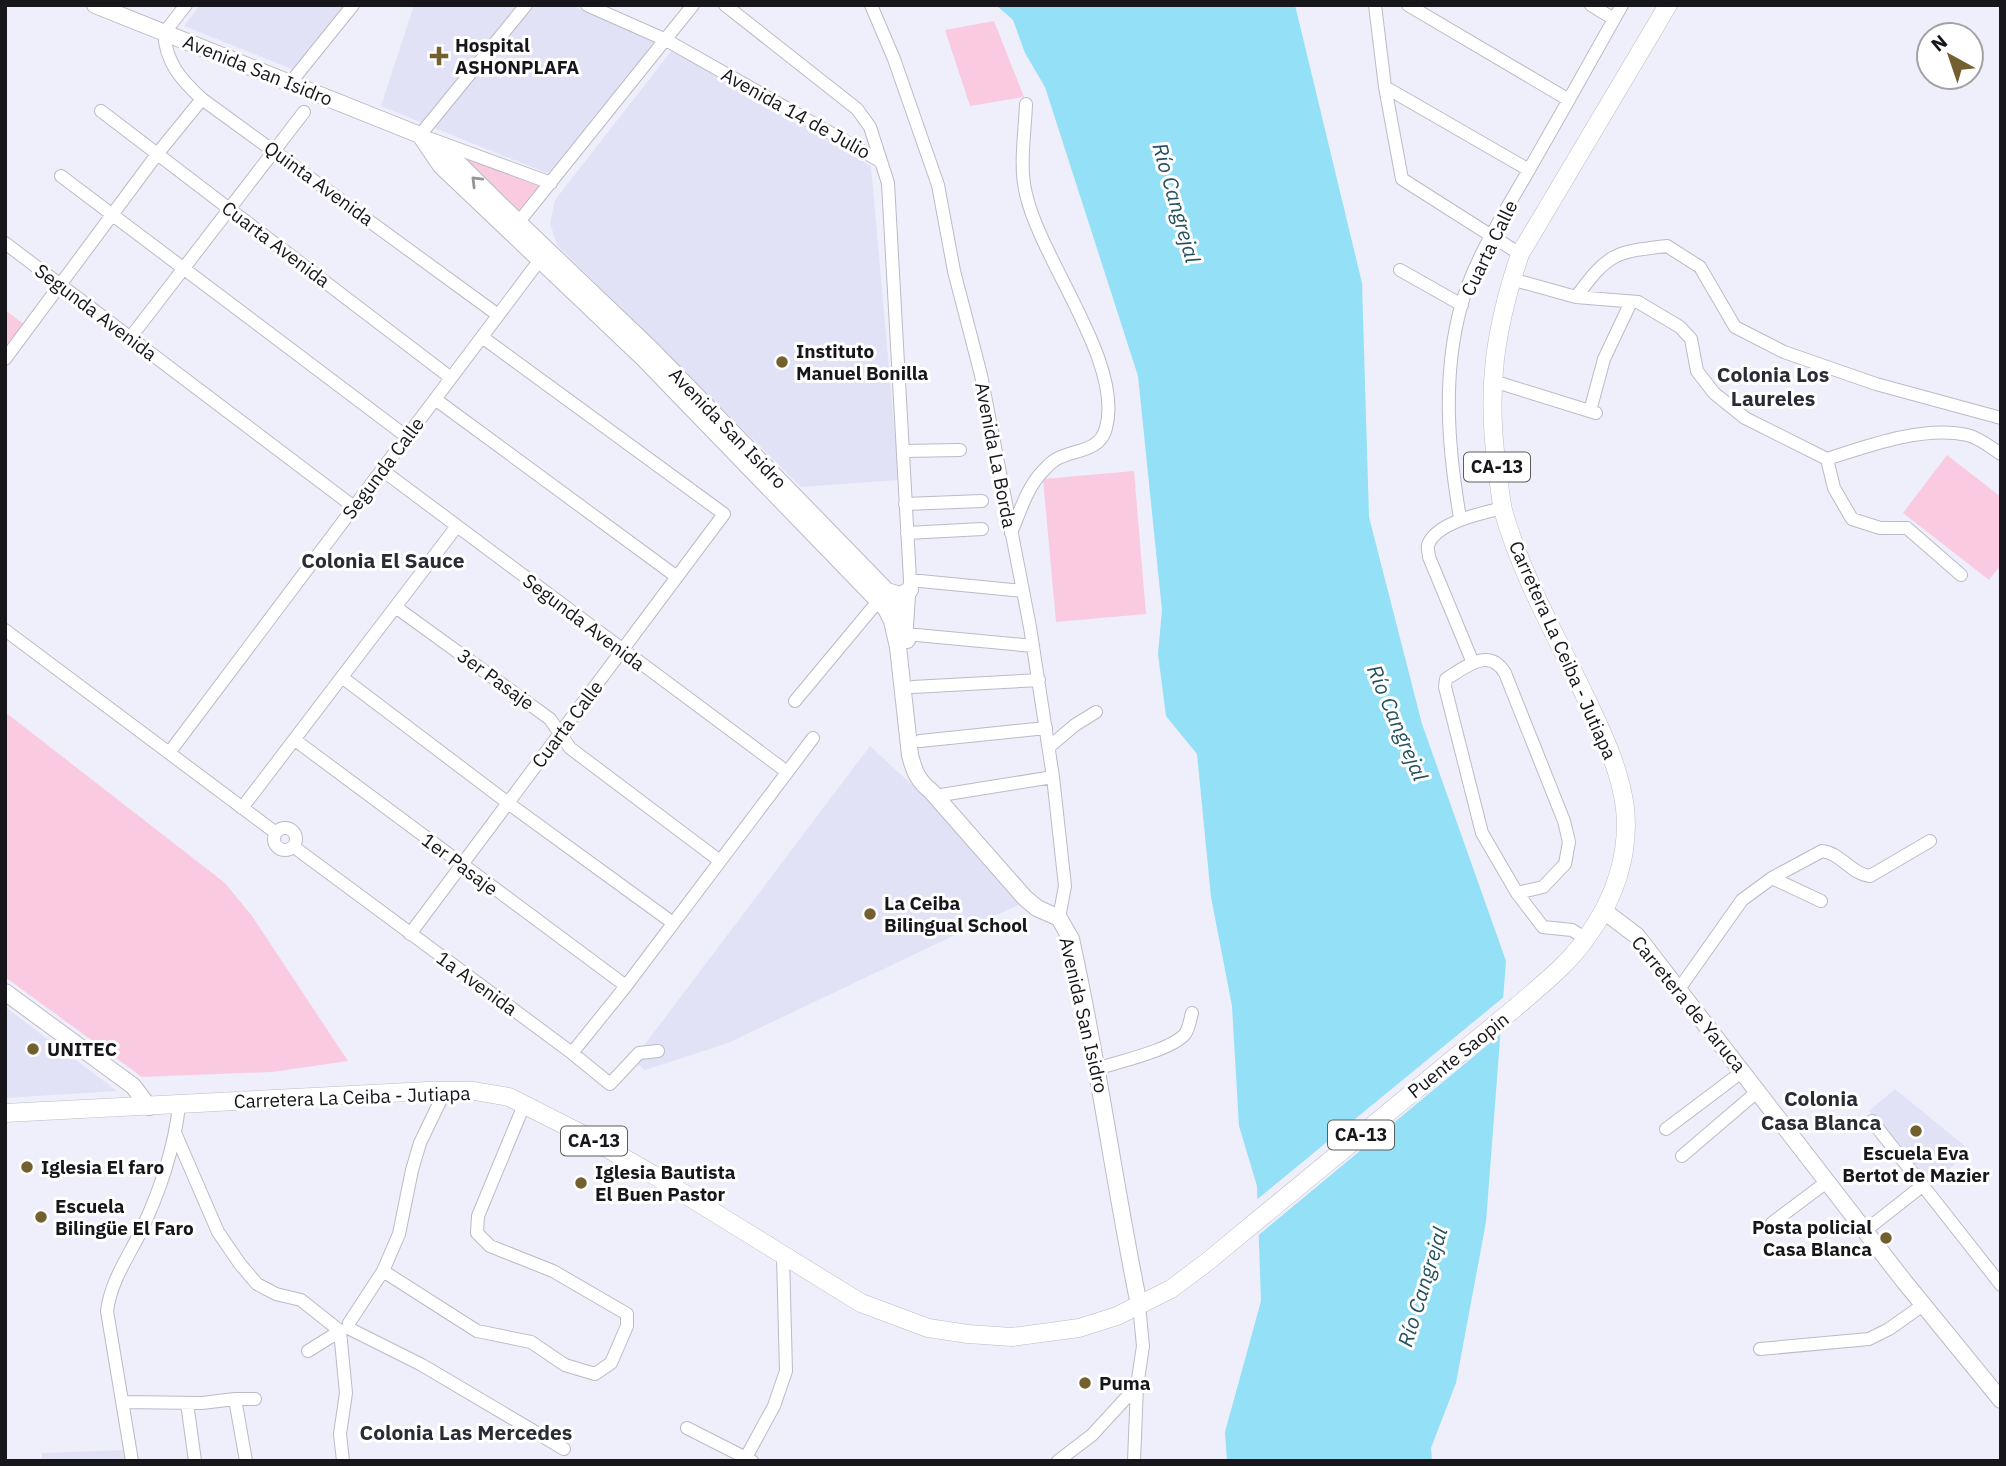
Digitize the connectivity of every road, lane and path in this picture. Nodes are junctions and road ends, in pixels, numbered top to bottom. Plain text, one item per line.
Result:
1 (95, 5) edge
2 (186, 5) edge
3 (353, 5) edge
4 (526, 5) edge
5 (587, 5) edge
6 (693, 5) edge
7 (725, 5) edge
8 (872, 5) edge
9 (1376, 5) edge
10 (1408, 5) edge
11 (1591, 5) edge
12 (1622, 5) edge
13 (1668, 5) edge
14 (1614, 19) junction
15 (164, 33) junction
16 (666, 40) junction
17 (291, 82) junction
18 (1385, 87) junction
19 (202, 99) junction
20 (1569, 100) junction
21 (1026, 104) dead end
22 (101, 111) dead end
23 (304, 111) dead end
24 (420, 135) junction
25 (274, 150) junction
26 (158, 153) junction
27 (880, 160) junction
28 (1529, 170) junction
29 (61, 176) dead end
30 (551, 183) junction
31 (229, 209) junction
32 (112, 214) junction
33 (514, 228) junction
34 (1491, 234) junction
35 (5, 243) edge
36 (1520, 254) junction
37 (544, 255) junction
38 (183, 269) junction
39 (1400, 270) dead end
40 (1511, 279) junction
41 (60, 284) junction
42 (1576, 298) junction
43 (1631, 302) junction
44 (1462, 305) junction
45 (498, 315) junction
46 (482, 337) junction
47 (130, 338) junction
48 (5, 359) edge
49 (451, 378) junction
50 (1493, 381) junction
51 (435, 399) junction
52 (2001, 418) edge
53 (407, 437) junction
54 (960, 450) dead end
55 (903, 451) junction
56 (2001, 454) edge
57 (1827, 459) junction
58 (382, 470) junction
59 (982, 501) dead end
60 (905, 504) junction
61 (354, 507) junction
62 (1503, 508) junction
63 (1460, 518) junction
64 (457, 526) junction
65 (982, 528) dead end
66 (907, 533) junction
67 (1011, 533) junction
68 (1961, 575) dead end
69 (677, 577) junction
70 (910, 585) junction
71 (1023, 591) junction
72 (882, 596) junction
73 (397, 608) junction
74 (5, 629) edge
75 (901, 634) junction
76 (1033, 646) junction
77 (622, 650) junction
78 (1472, 663) junction
79 (343, 678) junction
80 (1039, 680) junction
81 (913, 687) junction
82 (795, 701) dead end
83 (1096, 712) dead end
84 (912, 717) junction
85 (1046, 728) junction
86 (561, 734) junction
87 (813, 738) dead end
88 (295, 740) junction
89 (920, 741) junction
90 (1049, 747) junction
91 (169, 753) junction
92 (787, 772) junction
93 (1054, 777) junction
94 (922, 783) junction
95 (935, 796) junction
96 (508, 803) junction
97 (242, 808) junction
98 (1930, 841) dead end
99 (720, 861) junction
100 (461, 865) junction
101 (1772, 878) junction
102 (1517, 892) junction
103 (1821, 901) dead end
104 (1604, 911) junction
105 (1059, 918) junction
106 (673, 923) junction
107 (410, 934) junction
108 (1586, 939) junction
109 (626, 986) junction
110 (1679, 989) junction
111 (5, 992) edge
112 (1515, 1008) joint
113 (1192, 1013) dead end
114 (658, 1051) dead end
115 (572, 1053) junction
116 (1097, 1069) junction
117 (1743, 1071) junction
118 (445, 1091) junction
119 (1758, 1091) junction
120 (179, 1105) junction
121 (524, 1105) junction
122 (149, 1107) junction
123 (5, 1113) edge
124 (1872, 1121) dead end
125 (1666, 1129) dead end
126 (176, 1135) junction
127 (1682, 1156) dead end
128 (1828, 1181) junction
129 (1922, 1186) junction
130 (1772, 1223) dead end
131 (1866, 1230) junction
132 (783, 1256) junction
133 (1207, 1262) joint
134 (383, 1271) junction
135 (2001, 1285) edge
136 (1139, 1305) junction
137 (1923, 1305) junction
138 (340, 1331) junction
139 (1760, 1349) dead end
140 (308, 1351) dead end
141 (1137, 1386) junction
142 (235, 1399) junction
143 (255, 1399) dead end
144 (2001, 1400) edge
145 (122, 1402) junction
146 (187, 1403) junction
147 (687, 1428) dead end
148 (564, 1449) dead end
149 (747, 1460) edge
150 (132, 1461) edge
151 (195, 1461) edge
152 (246, 1461) edge
153 (343, 1461) edge
154 (1058, 1461) edge
155 (1134, 1461) edge

1 - 15 street, Avenida San Isidro
2 - 15 street
3 - 17 street
4 - 24 street
5 - 16 street, Avenida 14 de Julio
6 - 16 street
7 - 27 street
8 - 67 street, Avenida La Borda
9 - 18 street
10 - 20 street
11 - 14 street
12 - 14 street, Cuarta Calle
13 - 36 main road, Carretera La Ceiba - Jutiapa / CA-13
14 - 20 street, Cuarta Calle
15 - 17 street, Avenida San Isidro
15 - 19 street, Quinta Avenida
16 - 27 street, Avenida 14 de Julio
16 - 30 street
17 - 24 street, Avenida San Isidro
18 - 28 street
18 - 34 street
19 - 25 street, Quinta Avenida
19 - 26 street
20 - 28 street, Cuarta Calle
21 - 67 street
22 - 26 street, Cuarta Avenida
23 - 25 street
24 - 30 street, Avenida San Isidro
24 - 33 street, Avenida San Isidro
25 - 31 street
25 - 45 street, Quinta Avenida
26 - 31 street, Cuarta Avenida
26 - 32 street
27 - 55 street, Avenida 14 de Julio
28 - 34 street, Cuarta Calle
29 - 32 street
30 - 33 street
31 - 38 street
31 - 49 street, Cuarta Avenida
32 - 38 street
32 - 41 street
33 - 37 street, Avenida San Isidro
34 - 36 street
34 - 44 street, Cuarta Calle
35 - 41 street, Segunda Avenida
36 - 40 main road, Carretera La Ceiba - Jutiapa / CA-13
37 - 45 street, Segunda Calle
37 - 72 street, Avenida San Isidro
38 - 47 street
38 - 53 street
39 - 44 street
40 - 42 street
40 - 50 main road, Carretera La Ceiba - Jutiapa / CA-13
41 - 47 street, Segunda Avenida
41 - 48 street
42 - 43 street
42 - 52 street
43 - 50 street
43 - 57 street
44 - 63 street, Cuarta Calle
45 - 46 street, Segunda Calle
46 - 49 street, Segunda Calle
46 - 69 street, Cuarta Calle
47 - 61 street, Segunda Avenida
49 - 51 street, Segunda Calle
50 - 62 main road, Carretera La Ceiba - Jutiapa / CA-13
51 - 53 street, Segunda Calle
51 - 69 street
53 - 58 street, Segunda Calle
54 - 55 street
55 - 60 street, Avenida 14 de Julio
56 - 57 street
57 - 68 street
58 - 61 street, Segunda Calle
58 - 64 street, Segunda Avenida
59 - 60 street
60 - 66 street, Avenida 14 de Julio
61 - 91 street, Segunda Calle
62 - 63 street
62 - 104 main road, Carretera La Ceiba - Jutiapa / CA-13
63 - 78 street
64 - 73 street
64 - 77 street, Segunda Avenida
65 - 66 street
66 - 70 street, Avenida 14 de Julio
67 - 71 street, Avenida La Borda
69 - 77 street, Cuarta Calle
70 - 71 street
70 - 72 street
70 - 75 street, Avenida 14 de Julio
71 - 76 street, Avenida La Borda
72 - 75 street, Avenida San Isidro
72 - 82 street
73 - 79 street
73 - 86 street, 3er Pasaje
74 - 91 street, 1a Avenida
75 - 76 street
75 - 81 street, Avenida San Isidro
75 - 84 street, Avenida San Isidro
76 - 80 street, Avenida La Borda
77 - 86 street, Cuarta Calle
77 - 92 street, Segunda Avenida
78 - 102 street
78 - 102 street
79 - 88 street
79 - 96 street
80 - 81 street
80 - 85 street, Avenida La Borda
81 - 84 street, Avenida San Isidro
83 - 90 street
84 - 89 street, Avenida San Isidro
84 - 94 street, Avenida San Isidro
85 - 89 street
85 - 90 street, Avenida La Borda
86 - 96 street, Cuarta Calle
86 - 99 street, 3er Pasaje
87 - 92 street
88 - 97 street
88 - 100 street, 1er Pasaje
89 - 94 street, Avenida San Isidro
90 - 93 street, Avenida La Borda
91 - 97 street, 1a Avenida
92 - 99 street
93 - 95 street
93 - 105 street, Avenida La Borda
94 - 95 street, Avenida San Isidro
95 - 105 street, Avenida San Isidro
96 - 100 street, Cuarta Calle
96 - 106 street
97 - 107 street, 1a Avenida
98 - 101 street
99 - 106 street
100 - 107 street, Cuarta Calle
100 - 109 street, 1er Pasaje
101 - 103 street
101 - 110 street
102 - 108 street
104 - 108 main road, Carretera La Ceiba - Jutiapa / CA-13
104 - 110 street, Carretera de Yaruca
105 - 116 street, Avenida San Isidro
106 - 109 street
107 - 115 street, 1a Avenida
108 - 112 main road, Carretera La Ceiba - Jutiapa / CA-13
109 - 115 street
110 - 117 street, Carretera de Yaruca
111 - 122 street
112 - 133 main road, Puente Saopin / CA-13
113 - 116 street
114 - 115 street, 1a Avenida
116 - 136 street, Avenida San Isidro
117 - 119 street, Carretera de Yaruca
117 - 125 street
118 - 120 main road, Carretera La Ceiba - Jutiapa / CA-13
118 - 121 main road, Carretera La Ceiba - Jutiapa / CA-13
118 - 134 street
119 - 127 street
119 - 128 street, Carretera de Yaruca
120 - 122 main road, Carretera La Ceiba - Jutiapa / CA-13
120 - 126 street
121 - 132 main road, Carretera La Ceiba - Jutiapa / CA-13
121 - 134 street
122 - 123 main road, Carretera La Ceiba - Jutiapa / CA-13
124 - 129 street
126 - 138 street
126 - 145 street
128 - 130 street
128 - 131 street, Carretera de Yaruca
129 - 131 street
129 - 135 street
131 - 137 street, Carretera de Yaruca
132 - 136 main road, Carretera La Ceiba - Jutiapa / CA-13
132 - 149 street
133 - 136 main road, Carretera La Ceiba - Jutiapa / CA-13
134 - 148 street
136 - 141 street
137 - 139 street
137 - 144 street, Carretera de Yaruca
138 - 140 street
138 - 153 street
141 - 154 street
141 - 155 street
142 - 143 street
142 - 146 street
142 - 152 street
145 - 146 street
145 - 150 street
146 - 151 street
147 - 149 street

